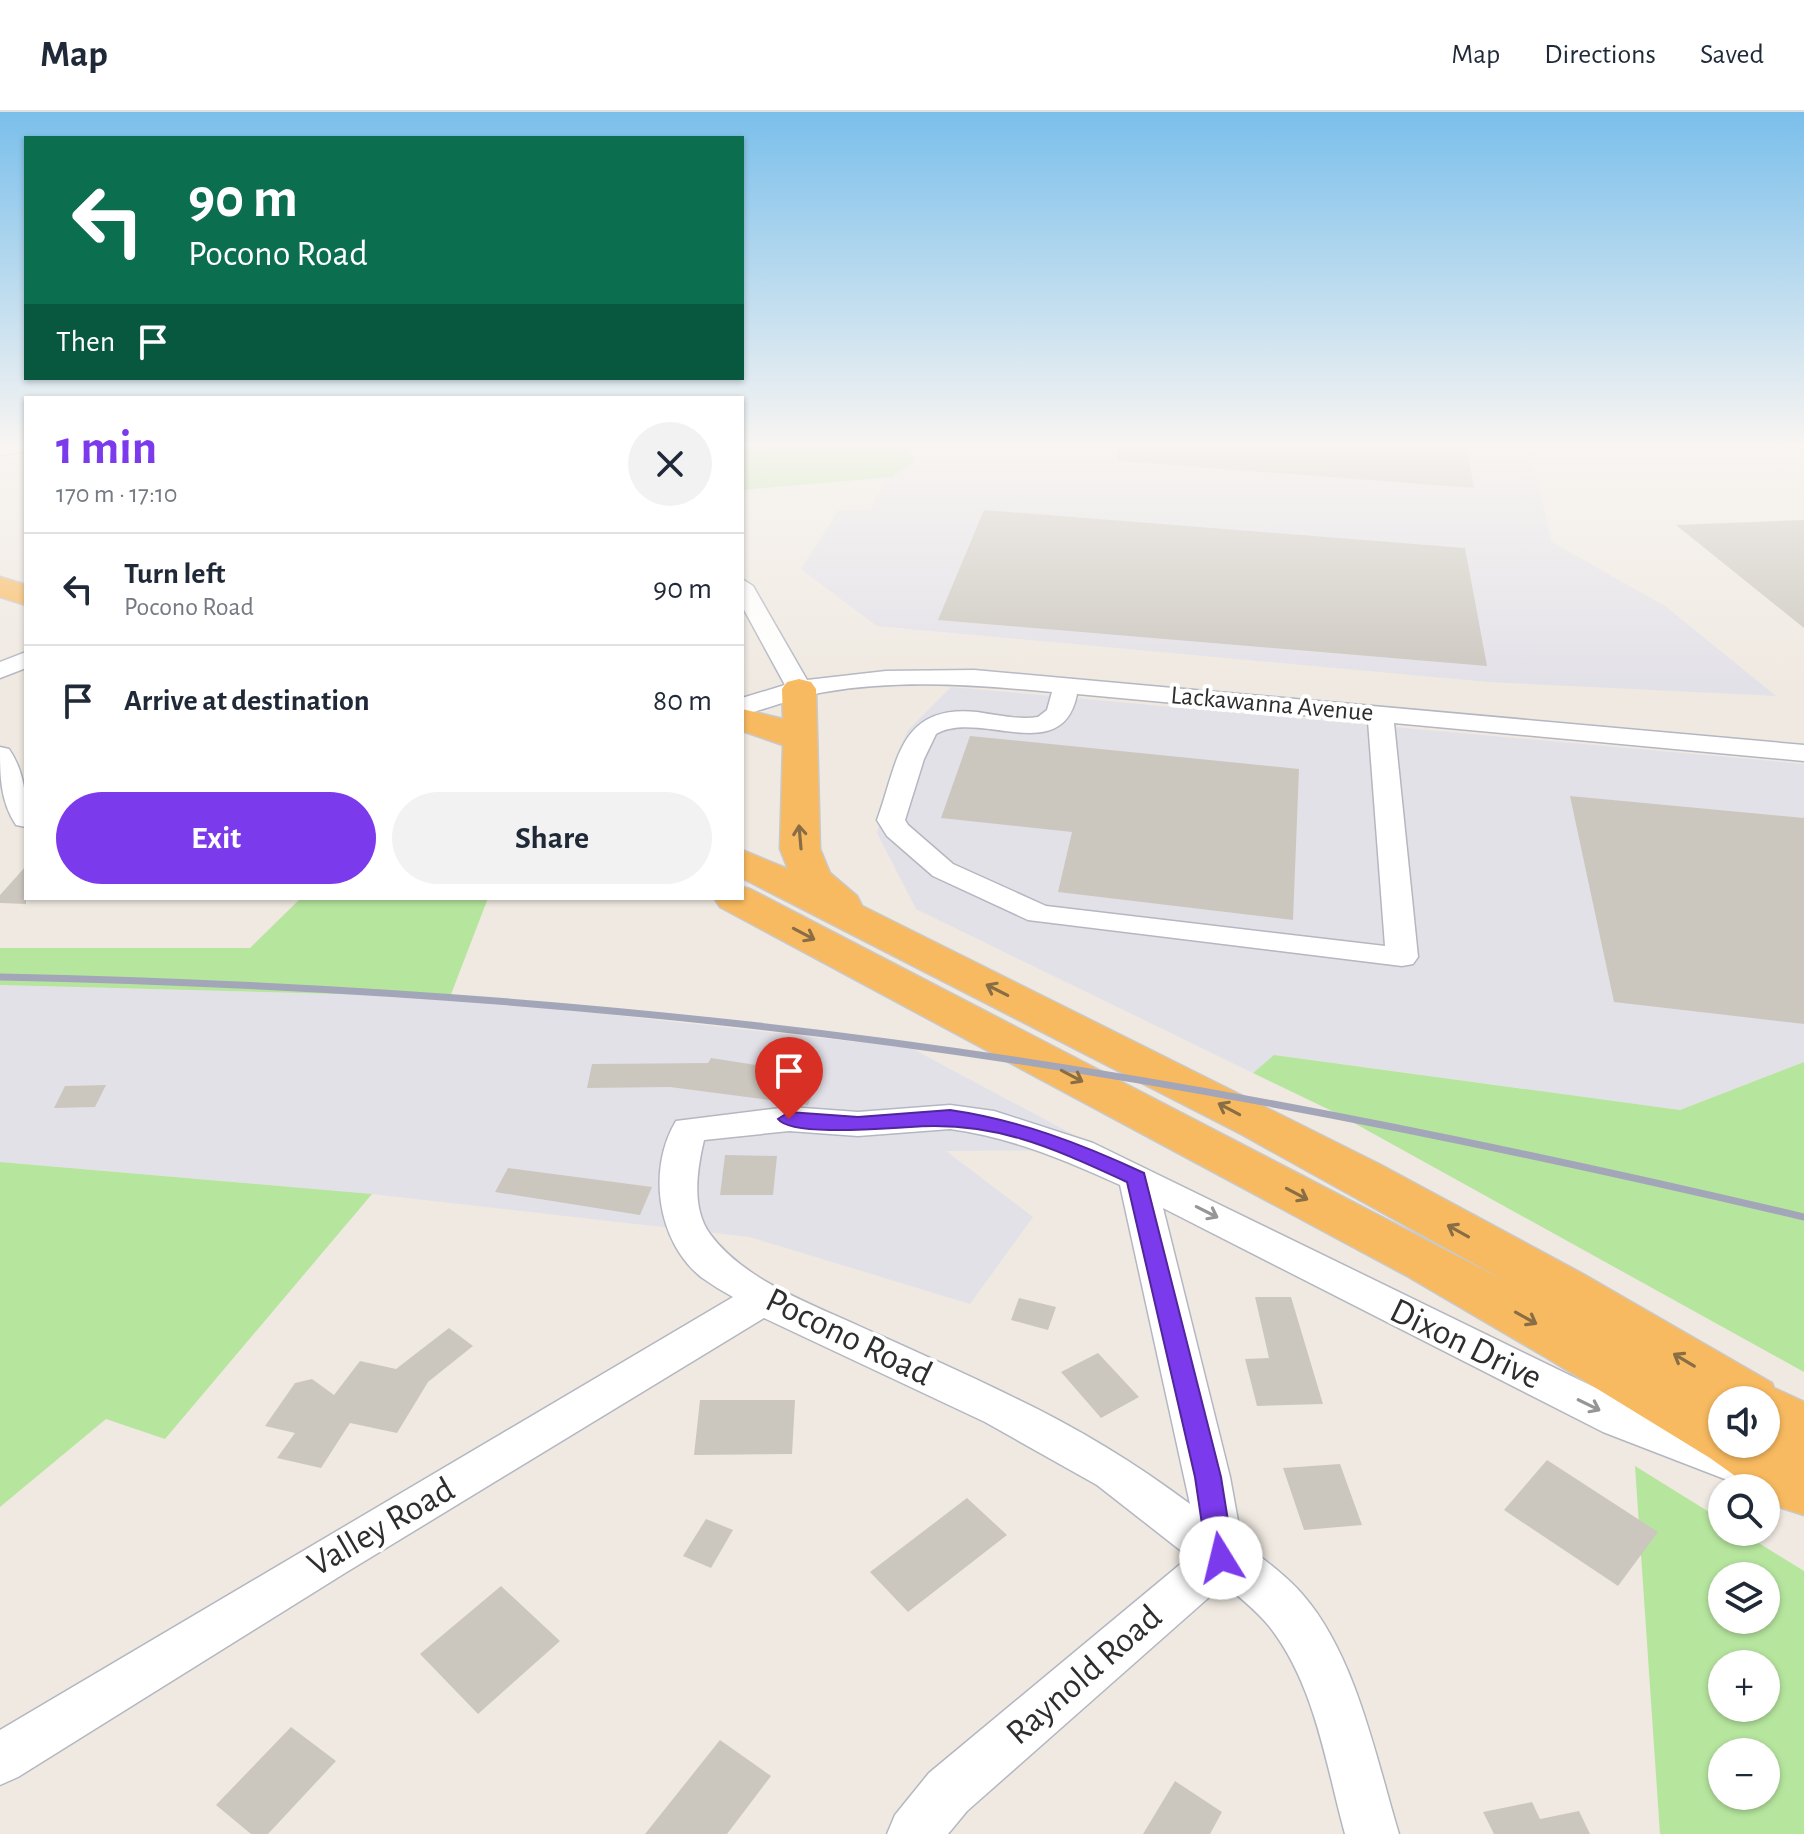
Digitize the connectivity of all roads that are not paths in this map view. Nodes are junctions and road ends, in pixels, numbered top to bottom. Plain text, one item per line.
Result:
1 (0, 561) edge
2 (24, 569) edge
3 (0, 586) edge
4 (744, 590) edge
5 (24, 595) edge
6 (24, 660) edge
7 (0, 671) edge
8 (1066, 686) junction
9 (799, 689) junction
10 (744, 706) edge
11 (1380, 714) junction
12 (744, 720) edge
13 (801, 740) junction
14 (1804, 753) edge
15 (0, 755) edge
16 (7, 790) edge
17 (24, 816) edge
18 (744, 863) edge
19 (739, 900) edge
20 (858, 920) junction
21 (1137, 1178) junction
22 (764, 1298) junction
23 (1728, 1386) edge
24 (1780, 1417) edge
25 (1708, 1428) edge
26 (1804, 1432) edge
27 (1755, 1458) edge
28 (1804, 1490) edge
29 (1219, 1554) junction
30 (0, 1759) edge
31 (914, 1834) edge
32 (1372, 1834) edge

1 - 2 highway
3 - 5 highway
4 - 9 street
6 - 7 street
8 - 9 street, Lackawanna Avenue
8 - 11 street, Lackawanna Avenue
8 - 11 street
9 - 10 street, Lackawanna Avenue
9 - 13 highway
11 - 14 street, Lackawanna Avenue
12 - 13 highway
20 -> 13 highway
15 - 16 street
16 - 17 street
18 - 20 highway
19 -> 25 highway
23 -> 20 highway
21 - 22 street, Pocono Road
21 -> 28 street, Dixon Drive
21 - 29 street
22 - 29 street, Pocono Road
22 - 30 street, Valley Road
24 - 26 highway
27 - 28 highway
29 - 31 street, Raynold Road
29 - 32 street, Pocono Road

